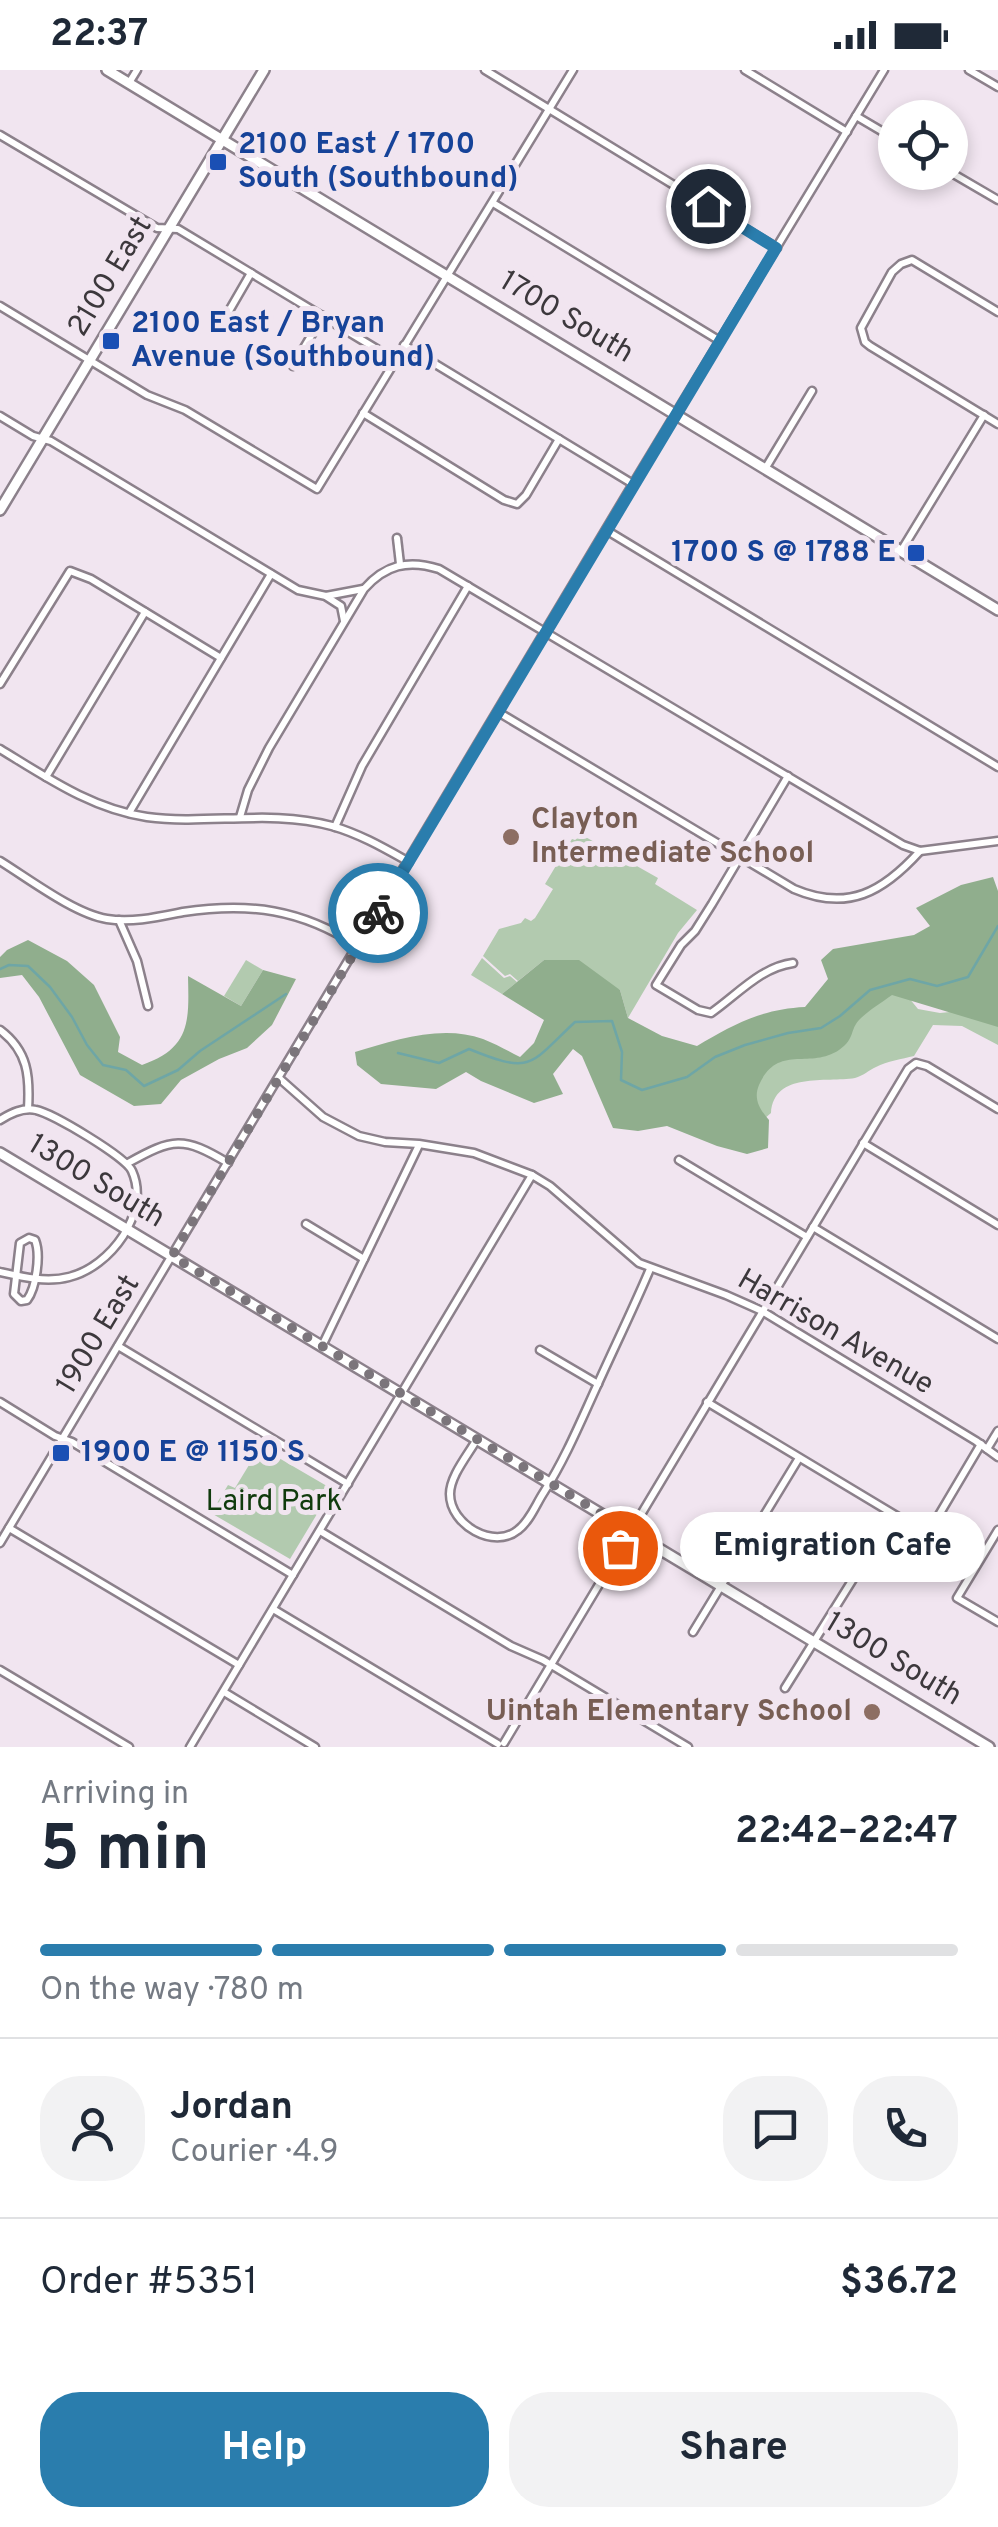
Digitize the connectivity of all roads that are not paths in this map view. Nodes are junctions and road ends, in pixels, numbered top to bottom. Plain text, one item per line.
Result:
1 (107, 70) edge
2 (136, 70) edge
3 (264, 70) edge
4 (485, 70) edge
5 (573, 70) edge
6 (745, 70) edge
7 (884, 70) edge
8 (969, 70) edge
9 (128, 83) junction
10 (998, 88) edge
11 (549, 110) junction
12 (856, 116) junction
13 (878, 129) edge
14 (847, 132) junction
15 (0, 135) edge
16 (223, 140) junction
17 (968, 182) edge
18 (998, 200) edge
19 (493, 203) junction
20 (168, 229) junction
21 (776, 248) junction
22 (252, 273) junction
23 (446, 276) junction
24 (0, 306) edge
25 (998, 312) edge
26 (323, 316) junction
27 (222, 322) dead end
28 (720, 341) junction
29 (404, 345) junction
30 (90, 360) junction
31 (395, 360) junction
32 (293, 366) dead end
33 (812, 391) dead end
34 (363, 413) junction
35 (676, 414) junction
36 (984, 415) junction
37 (0, 416) edge
38 (998, 424) edge
39 (42, 438) junction
40 (559, 439) junction
41 (765, 469) junction
42 (633, 484) junction
43 (0, 510) edge
44 (606, 530) junction
45 (397, 538) dead end
46 (901, 551) junction
47 (400, 564) junction
48 (271, 574) junction
49 (468, 586) junction
50 (364, 589) junction
51 (326, 596) junction
52 (998, 610) edge
53 (145, 612) junction
54 (344, 622) junction
55 (545, 632) junction
56 (221, 658) junction
57 (0, 684) edge
58 (498, 712) junction
59 (0, 750) edge
60 (998, 766) edge
61 (788, 776) junction
62 (46, 777) junction
63 (129, 813) junction
64 (240, 817) junction
65 (334, 826) junction
66 (998, 841) edge
67 (920, 851) junction
68 (740, 856) junction
69 (0, 861) edge
70 (409, 862) junction
71 (119, 920) junction
72 (358, 946) junction
73 (793, 963) dead end
74 (148, 1006) dead end
75 (0, 1030) edge
76 (279, 1078) junction
77 (28, 1109) junction
78 (998, 1110) edge
79 (0, 1120) edge
80 (863, 1143) junction
81 (419, 1144) junction
82 (0, 1153) edge
83 (678, 1160) dead end
84 (228, 1162) junction
85 (128, 1163) junction
86 (532, 1174) junction
87 (306, 1224) dead end
88 (998, 1225) edge
89 (813, 1227) junction
90 (126, 1228) junction
91 (807, 1237) junction
92 (172, 1256) junction
93 (364, 1259) junction
94 (650, 1268) junction
95 (0, 1272) edge
96 (15, 1275) junction
97 (34, 1278) junction
98 (762, 1311) junction
99 (998, 1339) edge
100 (118, 1346) junction
101 (322, 1346) junction
102 (540, 1350) dead end
103 (598, 1384) junction
104 (401, 1394) junction
105 (0, 1402) edge
106 (707, 1402) junction
107 (998, 1430) edge
108 (63, 1438) junction
109 (477, 1440) junction
110 (984, 1446) junction
111 (998, 1457) edge
112 (799, 1458) junction
113 (550, 1483) junction
114 (348, 1484) junction
115 (892, 1515) junction
116 (10, 1528) junction
117 (998, 1530) edge
118 (320, 1531) junction
119 (630, 1531) junction
120 (0, 1544) edge
121 (294, 1575) junction
122 (721, 1586) junction
123 (273, 1609) junction
124 (998, 1622) edge
125 (693, 1632) dead end
126 (814, 1642) junction
127 (551, 1664) junction
128 (239, 1665) junction
129 (0, 1670) edge
130 (786, 1688) dead end
131 (224, 1692) junction
132 (501, 1745) edge
133 (128, 1747) edge
134 (190, 1747) edge
135 (316, 1747) edge
136 (688, 1747) edge
137 (989, 1747) edge

1 - 9 street, 1700 South
2 - 9 street
3 - 16 street, 2100 East
4 - 11 street
5 - 11 street
6 - 14 street
7 - 12 street, 1900 East
8 - 10 street
9 - 16 street, 1700 South
11 - 19 street
11 - 21 street
12 - 13 street
12 - 14 street, 1900 East
14 - 21 street, 1900 East
15 - 20 street
16 - 20 street, 2100 East
16 - 23 street, 1700 South
17 - 18 street
19 - 23 street
19 - 28 street
20 - 22 street
20 - 30 street, 2100 East
21 - 28 street, 1900 East
22 - 26 street
22 - 27 street
23 - 29 street
23 - 35 street, 1700 South
24 - 30 street
25 - 36 street
26 - 31 street
26 - 32 street
28 - 35 street, 1900 East
29 - 31 street
29 - 40 street
30 - 34 street
30 - 39 street, 2100 East
31 - 34 street
33 - 41 street
34 - 40 street
35 - 41 street, 1700 South
35 - 42 street, 1900 East
36 - 38 street
36 - 46 street
37 - 39 street
39 - 43 street, 2100 East
39 - 48 street
40 - 42 street
41 - 46 street, 1700 South
42 - 44 street, 1900 East
44 - 55 street, 1900 East
44 - 60 street
45 - 47 street
46 - 52 street, 1700 South
47 - 49 street
47 - 50 street
48 - 51 street
48 - 56 street
49 - 55 street
49 - 65 street
50 - 51 street
50 - 54 street
51 - 54 street
53 - 56 street
53 - 57 street
53 - 62 street
54 - 64 street
55 - 58 street, 1900 East
55 - 61 street
56 - 63 street
58 - 68 street
58 - 70 street, 1900 East
59 - 62 street
61 - 67 street
61 - 68 street
62 - 63 street
63 - 64 street
64 - 65 street
65 - 70 street
66 - 67 street
67 - 68 street
68 - 73 street
69 - 71 street
70 - 72 street, 1900 East
71 - 72 street
71 - 74 street
72 - 76 street, 1900 East
75 - 77 street
76 - 81 street, Harrison Avenue
76 - 84 street, 1900 East
77 - 79 street
77 - 85 street
78 - 80 street
80 - 88 street
80 - 89 street
81 - 86 street, Harrison Avenue
81 - 93 street
82 - 90 street, 1300 South
83 - 91 street
84 - 85 street
84 - 92 street, 1900 East
85 - 90 street
86 - 94 street, Harrison Avenue
86 - 104 street
87 - 93 street
89 - 91 street
89 - 99 street
90 - 92 street, 1300 South
90 - 97 street
91 - 98 street
92 - 100 street, 1900 East
92 - 101 street, 1300 South
93 - 101 street
94 - 98 street, Harrison Avenue
94 - 103 street
95 - 96 street
96 - 97 street
96 - 97 street
96 - 97 street
98 - 106 street
98 - 110 street, Harrison Avenue
100 - 108 street, 1900 East
100 - 114 street
101 - 104 street, 1300 South
102 - 103 street
103 - 113 street
104 - 109 street, 1300 South
104 - 114 street
105 - 108 street
106 - 112 street
106 - 119 street
107 - 110 street
108 - 116 street, 1900 East
108 - 121 street
109 - 113 street, 1300 South
109 - 113 street
110 - 111 street, Harrison Avenue
110 - 115 street
112 - 115 street
112 - 122 street
113 - 119 street, 1300 South
114 - 118 street
115 - 126 street
116 - 120 street, 1900 East
116 - 128 street
117 - 124 street
118 - 121 street
118 - 127 street
119 - 122 street, 1300 South
119 - 127 street
121 - 123 street
122 - 125 street
122 - 126 street, 1300 South
123 - 128 street
123 - 132 street
126 - 130 street
126 - 137 street, 1300 South
127 - 132 street
127 - 136 street
128 - 131 street
129 - 133 street
131 - 134 street
131 - 135 street

